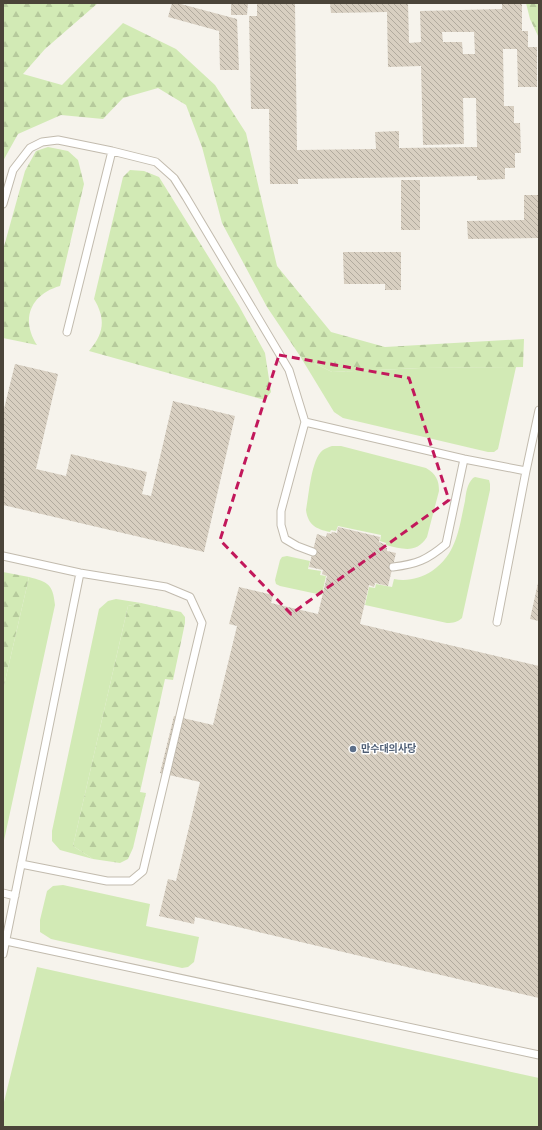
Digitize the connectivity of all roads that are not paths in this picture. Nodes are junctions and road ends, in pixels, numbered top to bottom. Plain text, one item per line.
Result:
1 (112, 151) junction
2 (3, 204) edge
3 (67, 332) dead end
4 (539, 410) edge
5 (305, 422) junction
6 (464, 459) junction
7 (526, 471) junction
8 (313, 552) dead end
9 (3, 556) edge
10 (393, 567) dead end
11 (80, 573) junction
12 (497, 622) dead end
13 (21, 864) junction
14 (3, 893) edge
15 (14, 896) junction
16 (6, 941) junction
17 (3, 954) edge
18 (539, 1055) edge

1 - 2 lane
1 - 3 lane
1 - 5 lane
4 - 7 lane
5 - 6 lane
5 - 8 lane
6 - 7 lane
6 - 10 lane
7 - 12 lane
9 - 11 lane
11 - 13 lane
11 - 13 lane
13 - 15 lane
14 - 15 lane
15 - 16 lane
16 - 17 lane
16 - 18 lane

